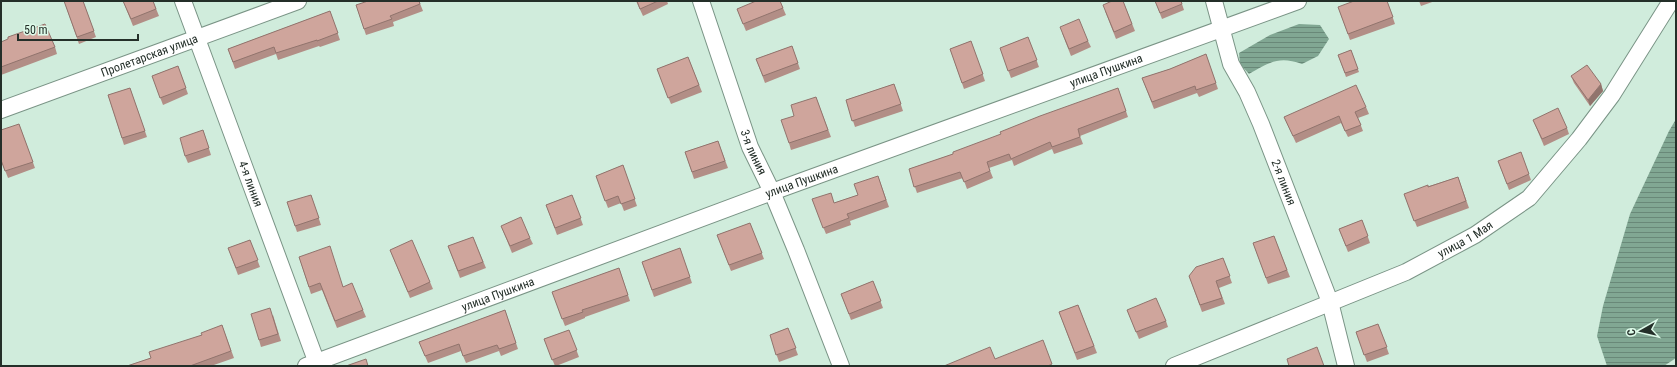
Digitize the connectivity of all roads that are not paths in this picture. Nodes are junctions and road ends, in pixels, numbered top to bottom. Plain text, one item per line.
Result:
1 (183, 1) edge
2 (298, 1) edge
3 (701, 1) edge
4 (1214, 1) edge
5 (1298, 1) edge
6 (1671, 1) edge
7 (1221, 29) junction
8 (196, 39) junction
9 (1, 110) edge
10 (772, 192) junction
11 (1330, 302) junction
12 (314, 365) edge
13 (841, 366) edge
14 (1174, 366) edge
15 (1346, 366) edge

1 - 8 street, 4-я линия
2 - 8 street, Пролетарская улица
3 - 10 street, 3-я линия
4 - 7 street, 2-я линия
5 - 7 street, улица Пушкина
6 - 11 street, улица 1 Мая
7 - 10 street, улица Пушкина
7 - 11 street, 2-я линия
8 - 9 street, Пролетарская улица
8 - 12 street, 4-я линия
10 - 12 street, улица Пушкина
10 - 13 street, 3-я линия
11 - 14 street, улица 1 Мая
11 - 15 street, 2-я линия

